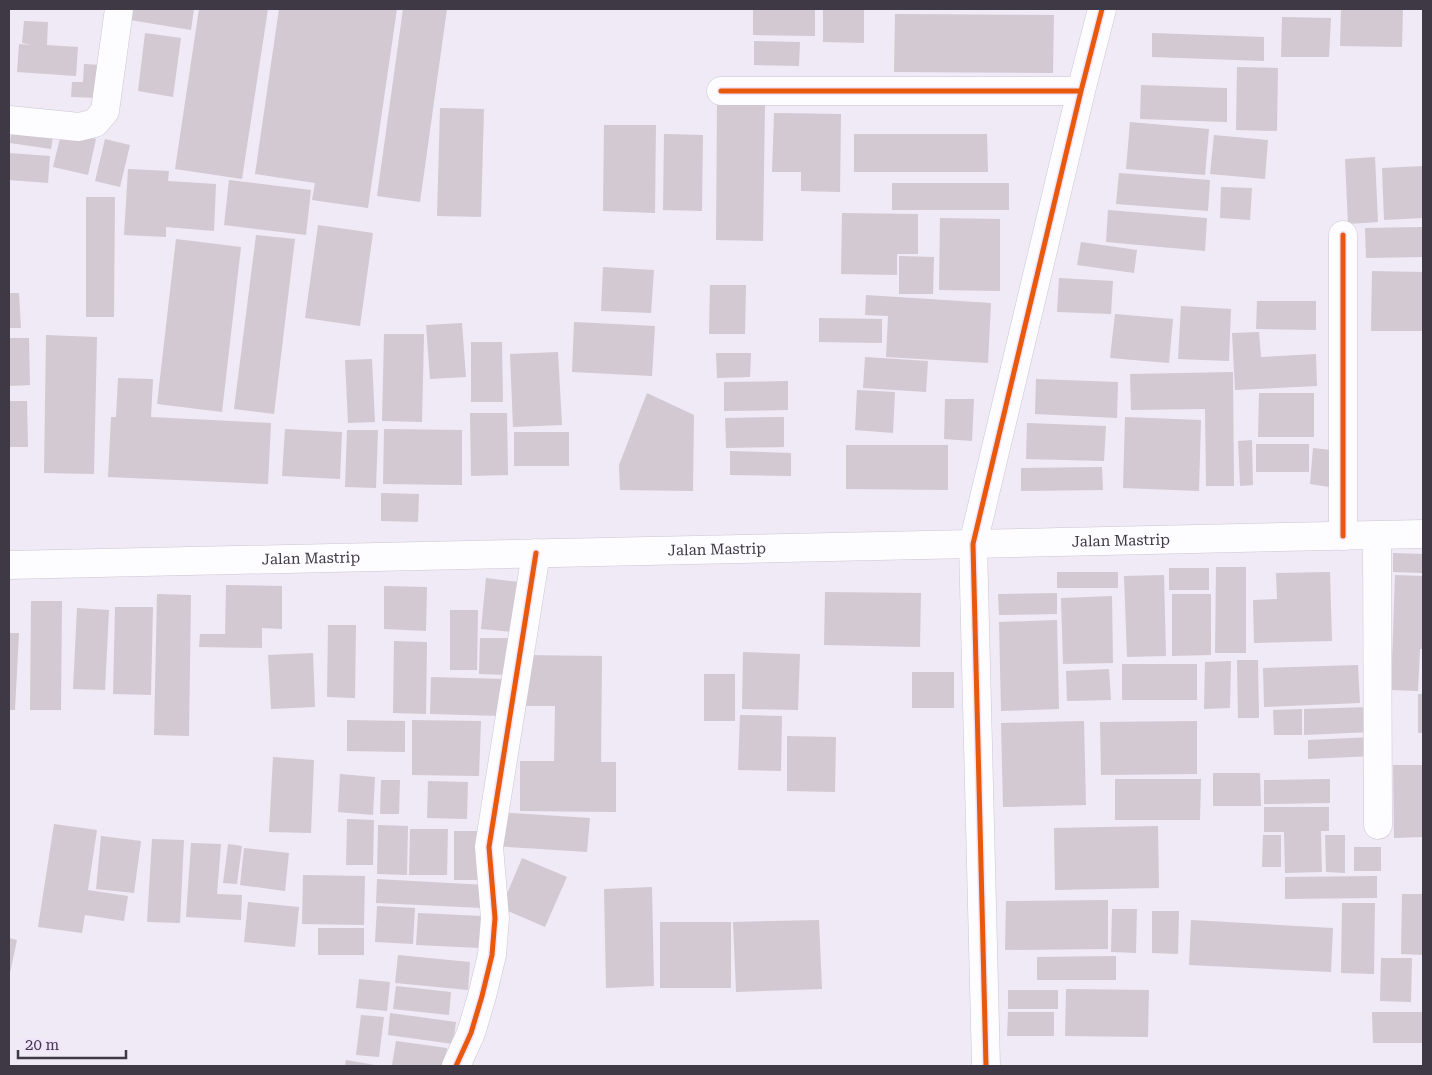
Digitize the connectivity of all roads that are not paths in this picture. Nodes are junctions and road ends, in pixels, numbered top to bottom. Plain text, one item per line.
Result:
1 (119, 9) edge
2 (1102, 9) edge
3 (721, 90) dead end
4 (1081, 91) junction
5 (9, 120) edge
6 (1343, 235) dead end
7 (1423, 534) edge
8 (1343, 536) junction
9 (1378, 536) junction
10 (973, 544) junction
11 (536, 553) junction
12 (9, 565) edge
13 (1378, 825) dead end
14 (456, 1066) edge
15 (986, 1066) edge

1 - 5 street
2 - 4 street
3 - 4 street
4 - 10 street
6 - 8 street
7 - 9 street, Jalan Mastrip
8 - 9 street, Jalan Mastrip
8 - 10 street, Jalan Mastrip
9 - 13 street
10 - 11 street, Jalan Mastrip
10 - 15 street
11 - 12 street, Jalan Mastrip
11 - 14 street

